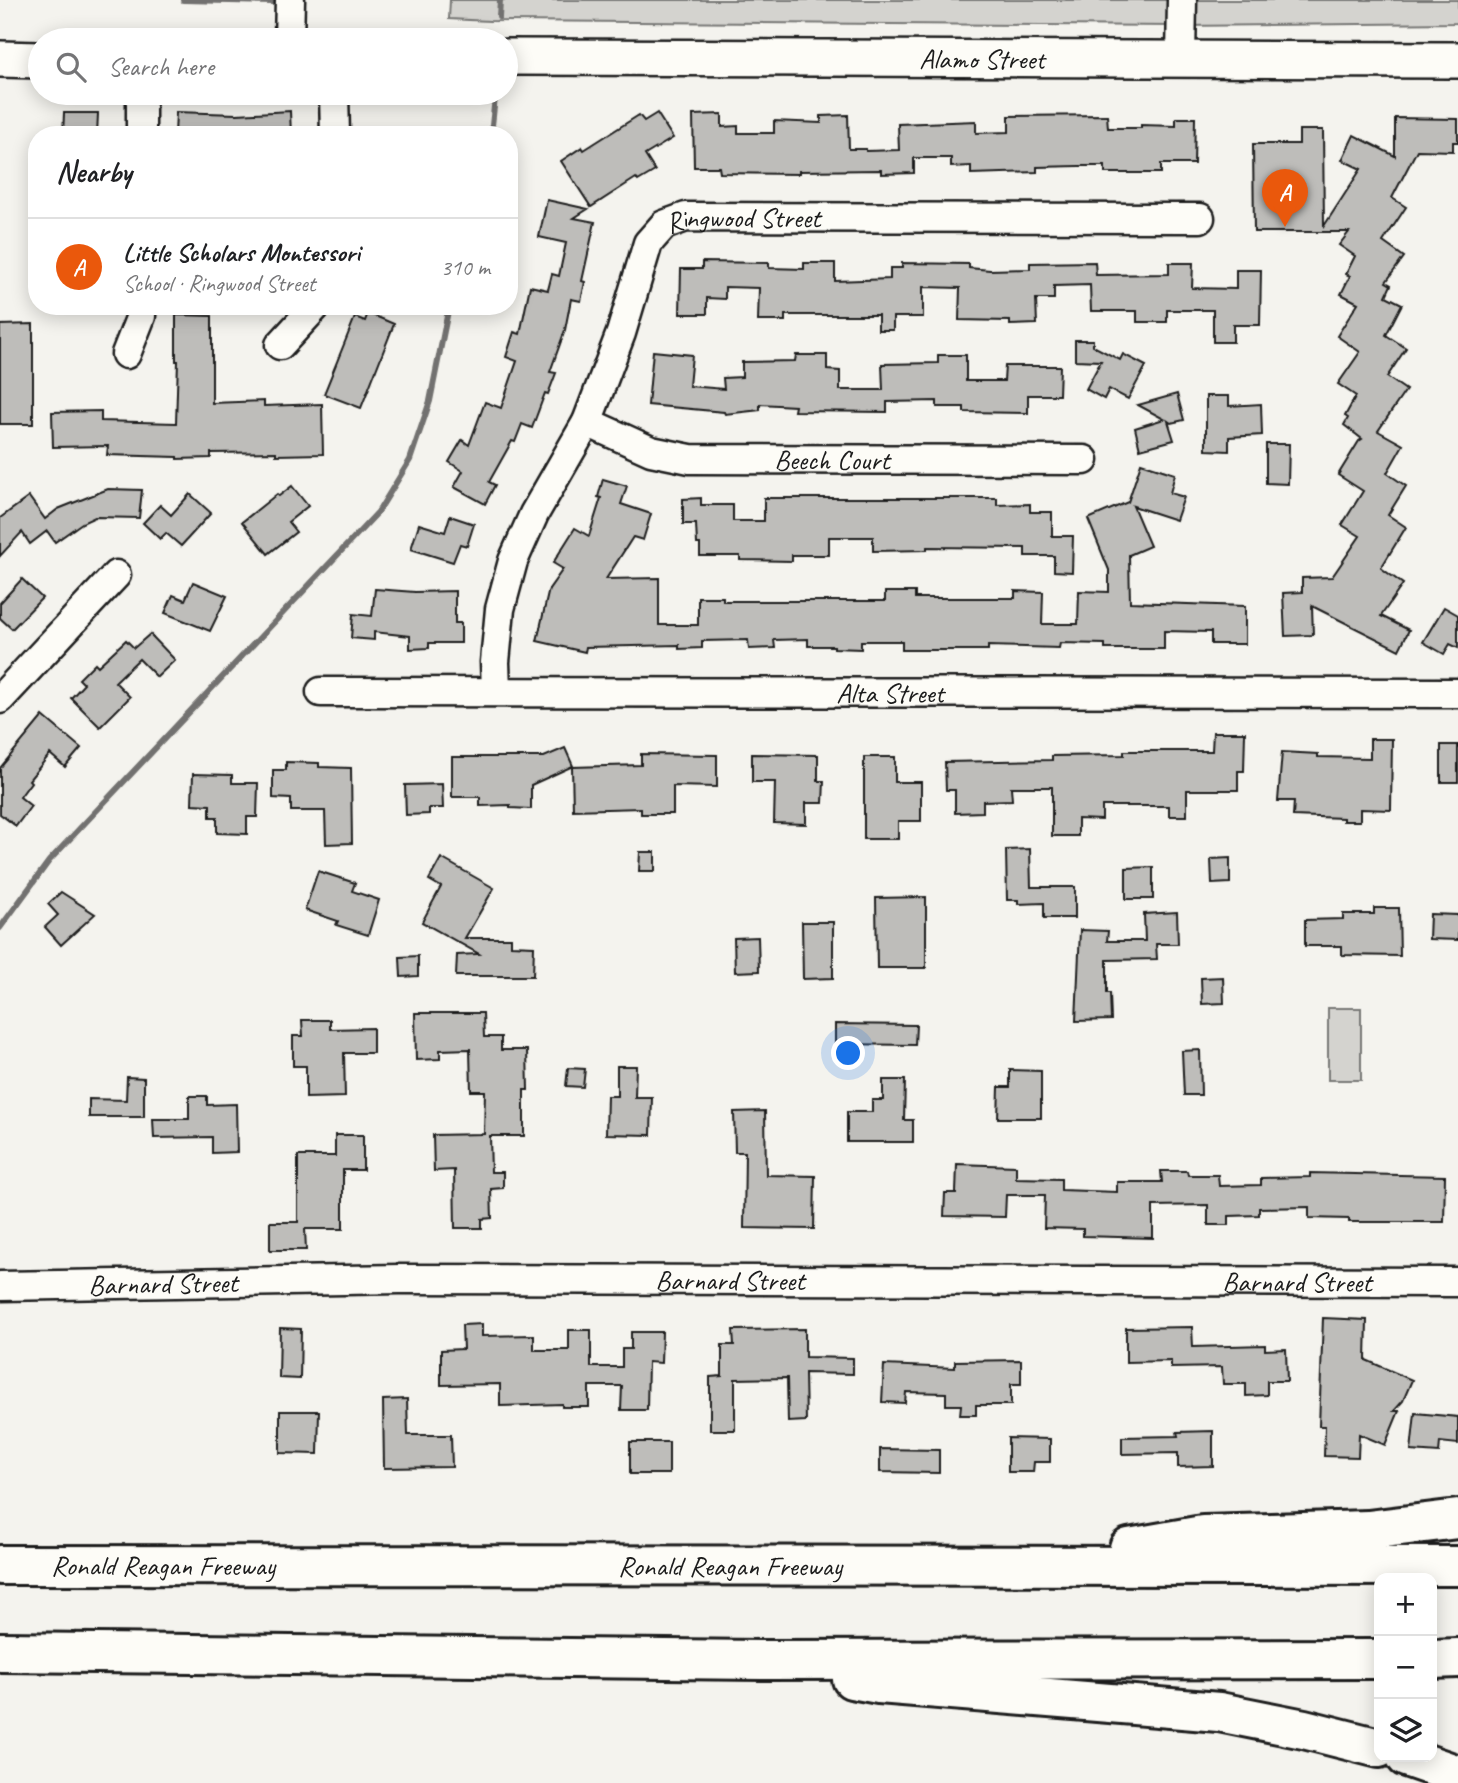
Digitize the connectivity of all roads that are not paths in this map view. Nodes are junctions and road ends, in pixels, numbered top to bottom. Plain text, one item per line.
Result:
1 (290, 0) edge
2 (1182, 0) edge
3 (289, 28) edge
4 (518, 57) edge
5 (0, 59) edge
6 (1181, 59) junction
7 (28, 60) edge
8 (1458, 60) edge
9 (141, 105) edge
10 (334, 105) edge
11 (141, 126) edge
12 (335, 126) edge
13 (1200, 218) dead end
14 (141, 315) edge
15 (308, 315) edge
16 (280, 345) dead end
17 (126, 354) dead end
18 (586, 422) junction
19 (1084, 460) dead end
20 (116, 575) dead end
21 (3, 691) edge
22 (496, 691) junction
23 (321, 692) dead end
24 (1458, 693) edge
25 (1458, 1282) edge
26 (0, 1286) edge
27 (1458, 1520) edge
28 (0, 1565) edge
29 (1028, 1566) junction
30 (1458, 1566) edge
31 (0, 1652) edge
32 (1437, 1658) edge
33 (1458, 1658) edge
34 (1374, 1659) edge
35 (761, 1660) junction
36 (1374, 1747) edge
37 (1420, 1762) edge
38 (1458, 1775) edge

1 - 3 street
2 - 6 street
4 - 6 main road, Alamo Street
5 - 7 main road
6 - 8 main road, Alamo Street
9 - 11 street
10 - 12 street
13 - 18 street, Ringwood Street
14 - 17 street
15 - 16 street
18 - 19 street, Beech Court
18 - 22 street, Ringwood Street
20 - 21 street
22 - 23 street, Alta Street
22 - 24 street, Alta Street
25 - 26 street, Barnard Street
27 - 29 highway
28 - 29 highway, Ronald Reagan Freeway
29 - 30 highway, Ronald Reagan Freeway
31 - 35 highway
32 - 33 highway
34 - 35 highway
35 - 36 highway
37 - 38 highway

